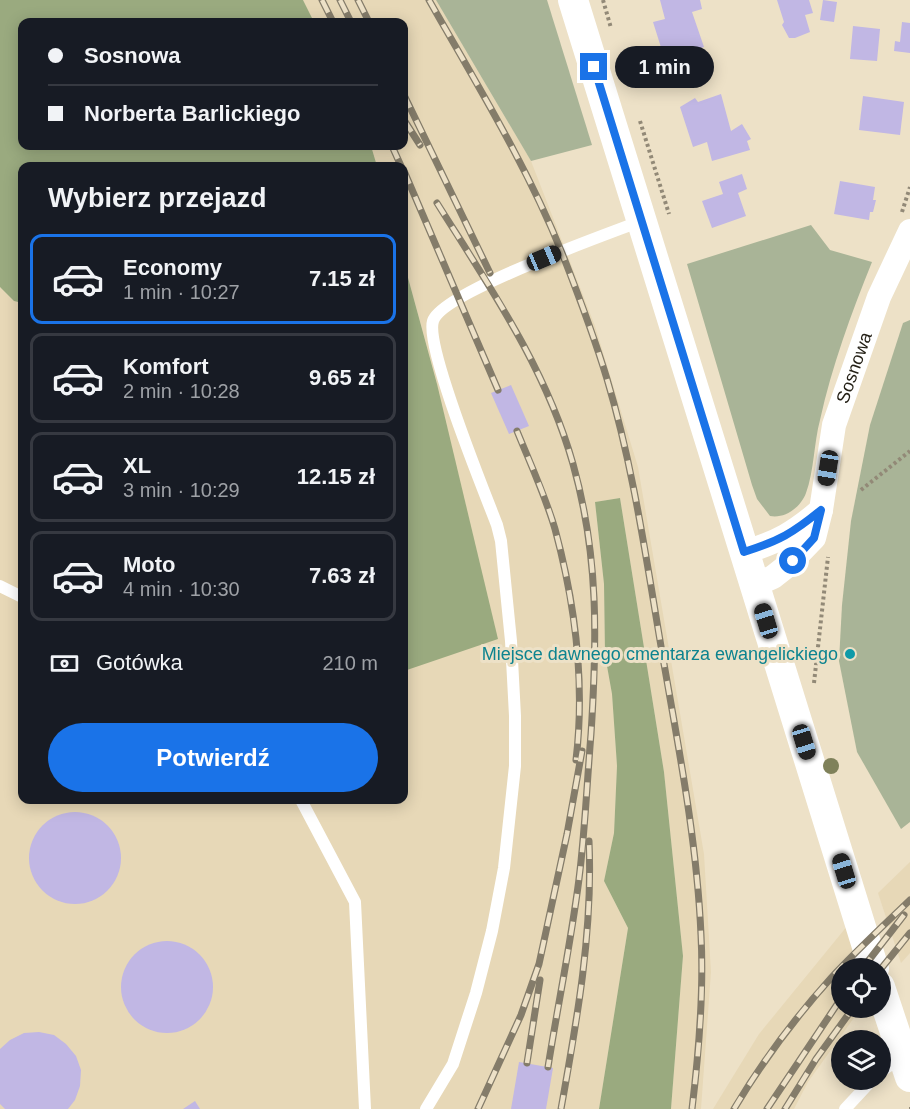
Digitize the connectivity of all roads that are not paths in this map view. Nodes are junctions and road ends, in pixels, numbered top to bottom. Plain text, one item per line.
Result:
1 (573, 0) edge
2 (642, 221) junction
3 (910, 231) edge
4 (821, 510) junction
5 (744, 552) junction
6 (755, 585) junction
7 (0, 586) edge
8 (18, 595) edge
9 (303, 804) edge
10 (871, 958) edge
11 (889, 1018) edge
12 (901, 1058) edge
13 (863, 1090) edge
14 (365, 1109) edge
15 (426, 1109) edge
16 (845, 1109) edge

1 - 2 street
2 - 5 street
2 - 15 lane
3 - 4 street, Sosnowa
4 - 5 street
4 - 6 street, Sosnowa
5 - 6 street
6 - 10 street
7 - 8 lane
9 - 14 lane
11 - 12 street
13 - 16 lane

